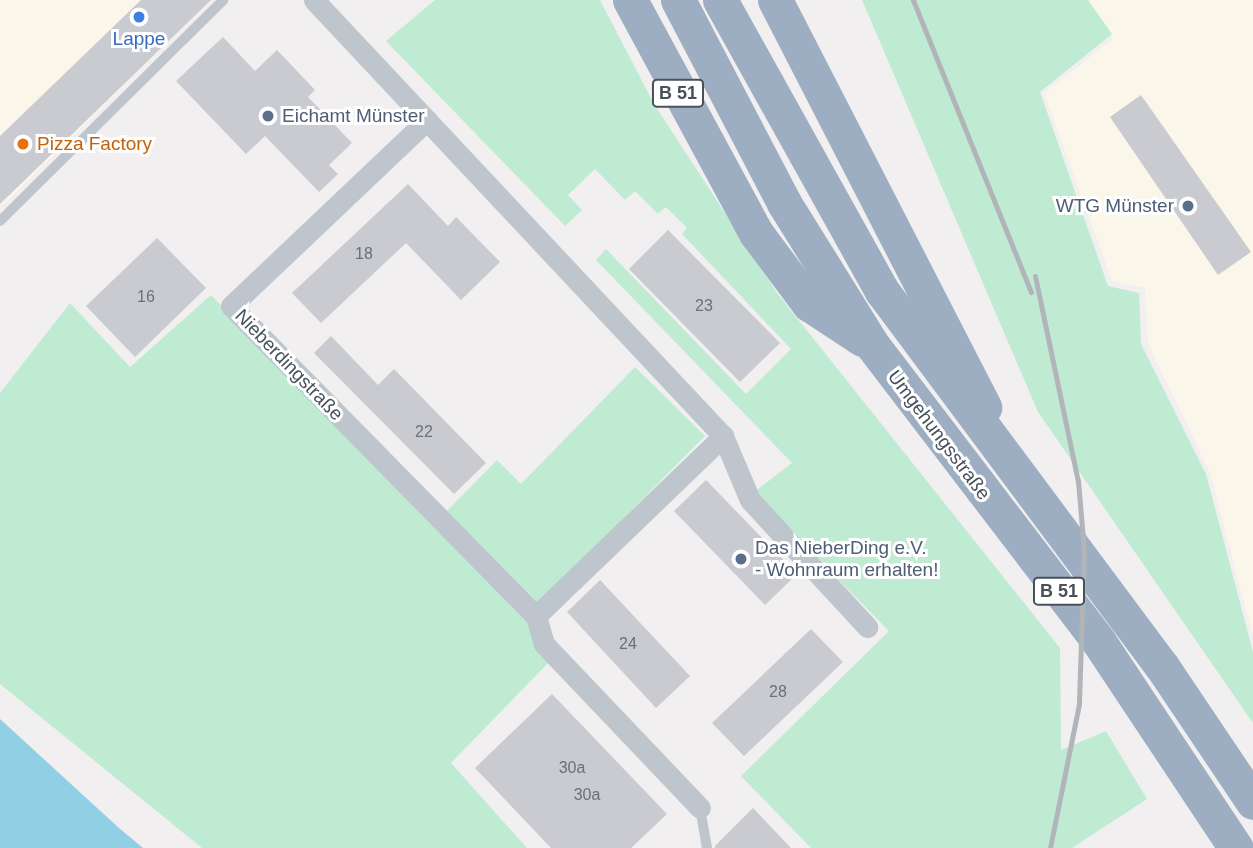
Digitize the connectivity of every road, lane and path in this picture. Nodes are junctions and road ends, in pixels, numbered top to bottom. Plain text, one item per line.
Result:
1 (223, 0) edge
2 (314, 0) edge
3 (630, 0) edge
4 (678, 0) edge
5 (720, 0) edge
6 (775, 0) edge
7 (427, 120) junction
8 (0, 221) edge
9 (873, 346) junction
10 (723, 436) junction
11 (1025, 488) junction
12 (536, 616) junction
13 (867, 627) dead end
14 (1253, 803) edge
15 (701, 808) joint
16 (707, 848) edge
17 (1236, 848) edge

1 - 8 lane
2 - 7 street
3 - 9 highway, B 51
4 - 9 highway, Umgehungsstraße / B 51
5 - 11 highway, Umgehungsstraße / B 51
6 - 11 highway, B 51
7 - 10 street
7 - 12 street, Nieberdingstraße
9 - 17 highway, Umgehungsstraße / B 51
10 - 12 street
10 - 13 street
11 - 14 highway, Umgehungsstraße / B 51
12 - 15 street, Nieberdingstraße
15 - 16 lane

